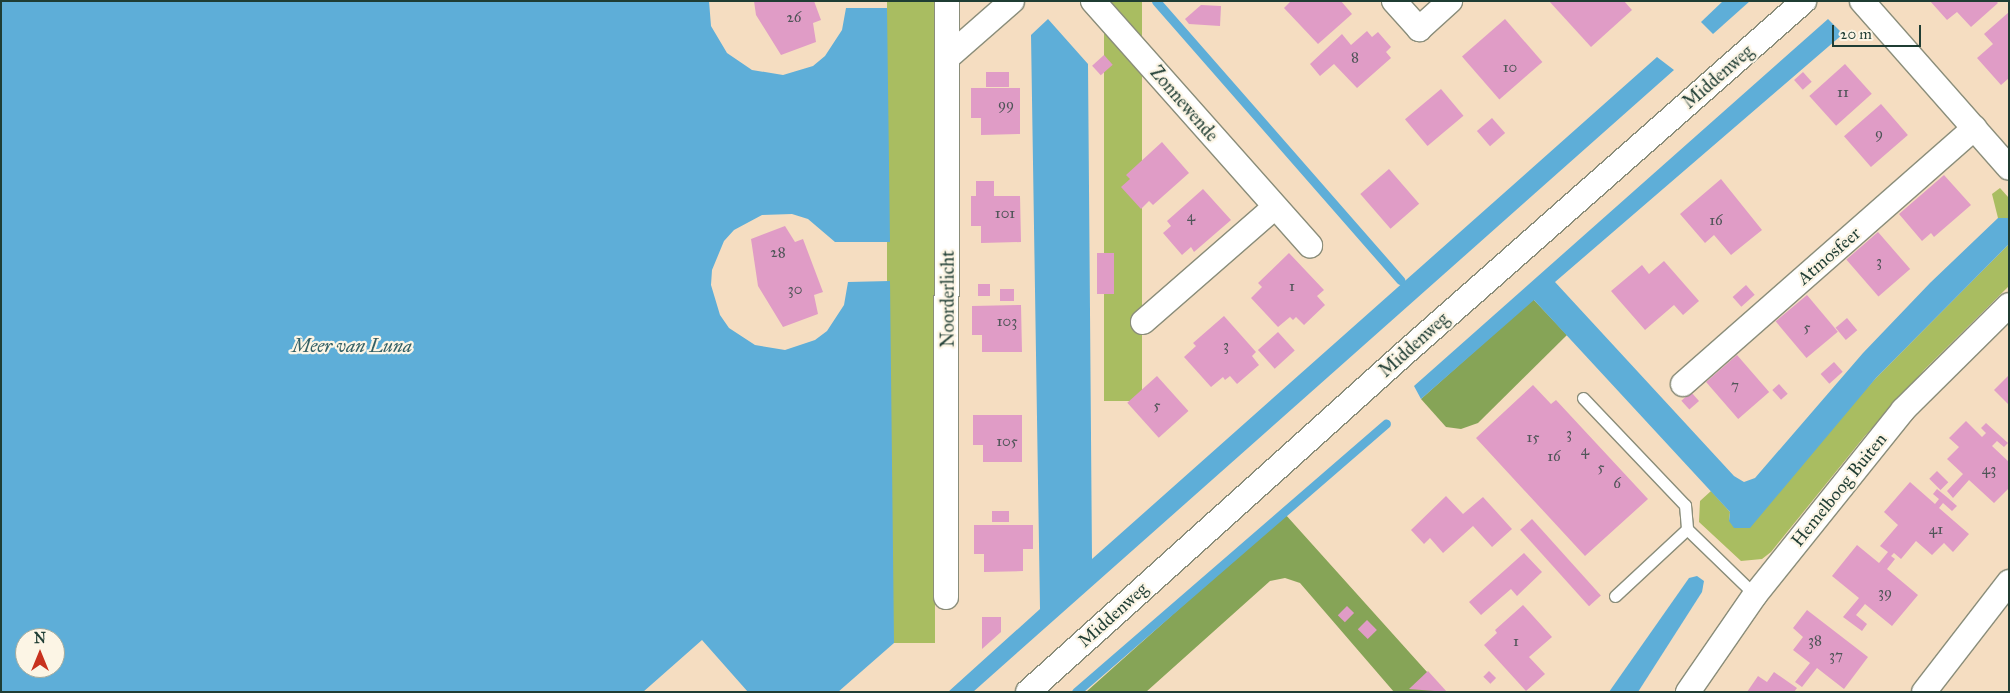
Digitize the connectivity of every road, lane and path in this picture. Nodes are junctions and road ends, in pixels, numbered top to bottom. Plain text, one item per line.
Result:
1 (948, 1) edge
2 (1012, 1) edge
3 (1093, 1) edge
4 (1394, 1) edge
5 (1450, 1) edge
6 (1804, 1) edge
7 (1862, 1) edge
8 (948, 57) junction
9 (1974, 128) junction
10 (2009, 168) edge
11 (1275, 207) junction
12 (1310, 245) dead end
13 (2009, 305) edge
14 (1143, 322) dead end
15 (1684, 384) dead end
16 (1583, 398) dead end
17 (1687, 529) junction
18 (2009, 582) edge
19 (1755, 595) junction
20 (1615, 596) dead end
21 (946, 597) dead end
22 (1028, 692) edge
23 (1688, 692) edge
24 (1924, 692) edge

1 - 8 street, Noorderlicht
2 - 8 street
3 - 11 street, Zonnewende
4 - 5 street
6 - 22 street, Middenweg
7 - 9 street
8 - 21 street, Noorderlicht
9 - 10 street
9 - 15 street, Atmosfeer
11 - 12 street, Zonnewende
11 - 14 street
13 - 19 street, Hemelboog Buiten
16 - 17 lane
17 - 19 lane
17 - 20 lane
18 - 24 street
19 - 23 street, Hemelboog Buiten

